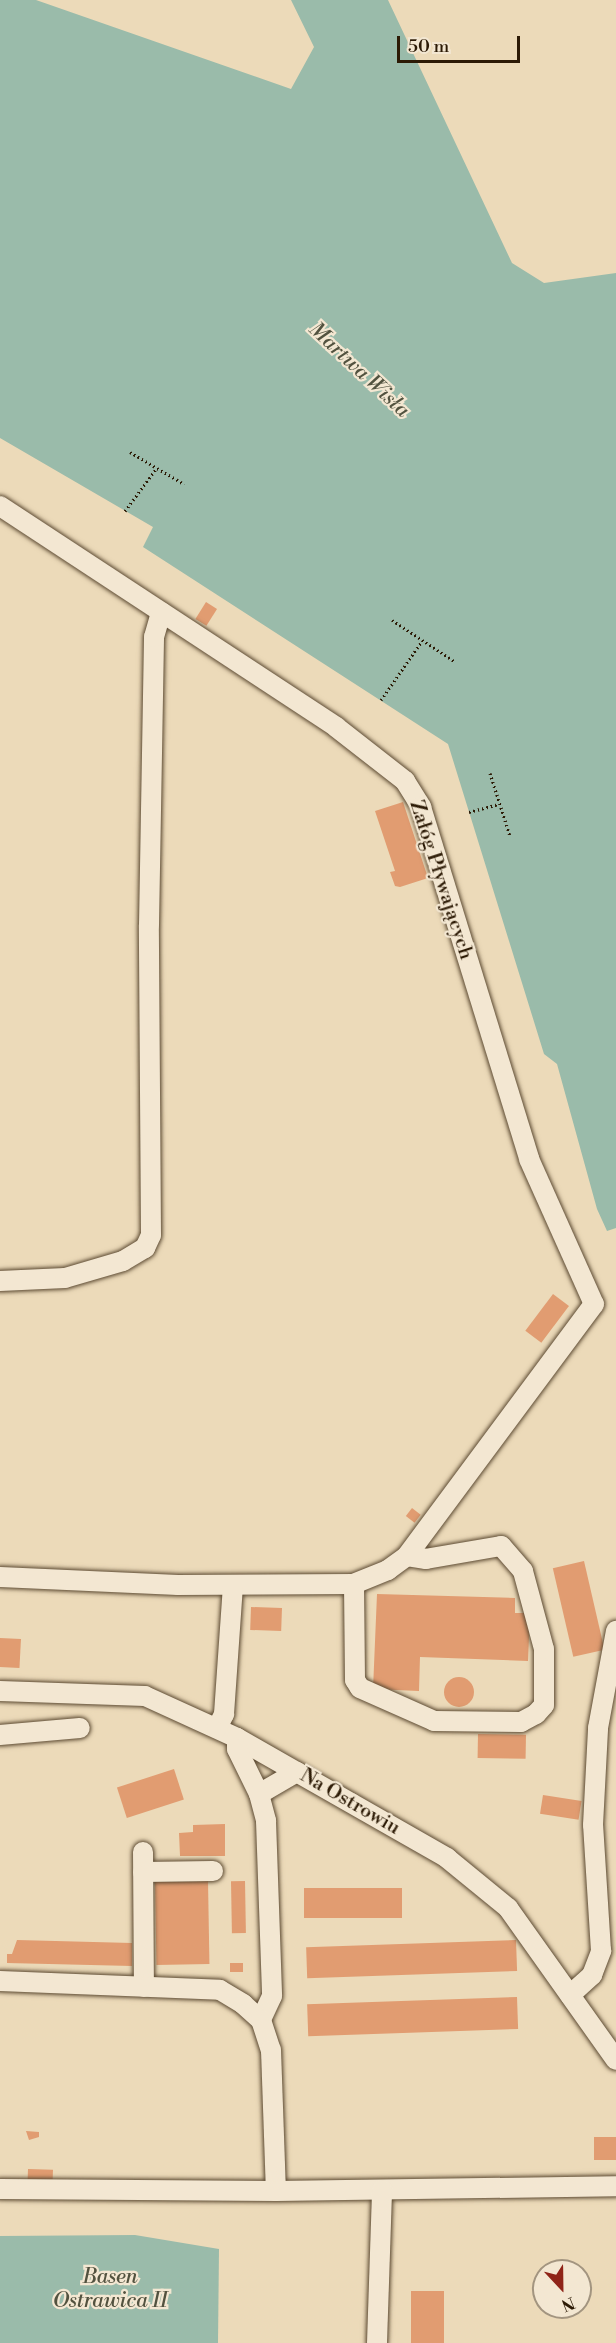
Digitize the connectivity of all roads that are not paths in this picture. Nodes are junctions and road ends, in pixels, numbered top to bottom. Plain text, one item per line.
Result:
1 (0, 506) edge
2 (161, 612) junction
3 (0, 1281) edge
4 (407, 1556) junction
5 (0, 1577) edge
6 (354, 1584) junction
7 (233, 1585) junction
8 (616, 1631) edge
9 (0, 1690) edge
10 (80, 1728) dead end
11 (217, 1728) junction
12 (0, 1735) edge
13 (237, 1738) junction
14 (297, 1772) junction
15 (259, 1794) junction
16 (143, 1852) dead end
17 (213, 1871) dead end
18 (143, 1872) junction
19 (0, 1981) edge
20 (144, 1987) junction
21 (570, 1995) junction
22 (261, 2020) junction
23 (616, 2060) edge
24 (616, 2186) edge
25 (0, 2189) edge
26 (382, 2190) junction
27 (276, 2191) junction
28 (377, 2343) edge

1 - 2 street, Załóg Pływających
2 - 3 street
2 - 4 street, Załóg Pływających
4 - 6 street
4 - 6 street
5 - 7 street
6 - 7 street
7 - 11 street
8 - 21 street
9 - 11 street, Na Ostrowiu
10 - 12 street
11 - 13 street, Na Ostrowiu
13 - 14 street, Na Ostrowiu
13 - 15 street
14 - 15 street
14 - 21 street, Na Ostrowiu
15 - 22 street
16 - 18 street
17 - 18 street
18 - 20 street
19 - 20 street
20 - 22 street
21 - 23 street, Na Ostrowiu
22 - 27 street
24 - 26 street
25 - 27 street
26 - 27 street
26 - 28 street

